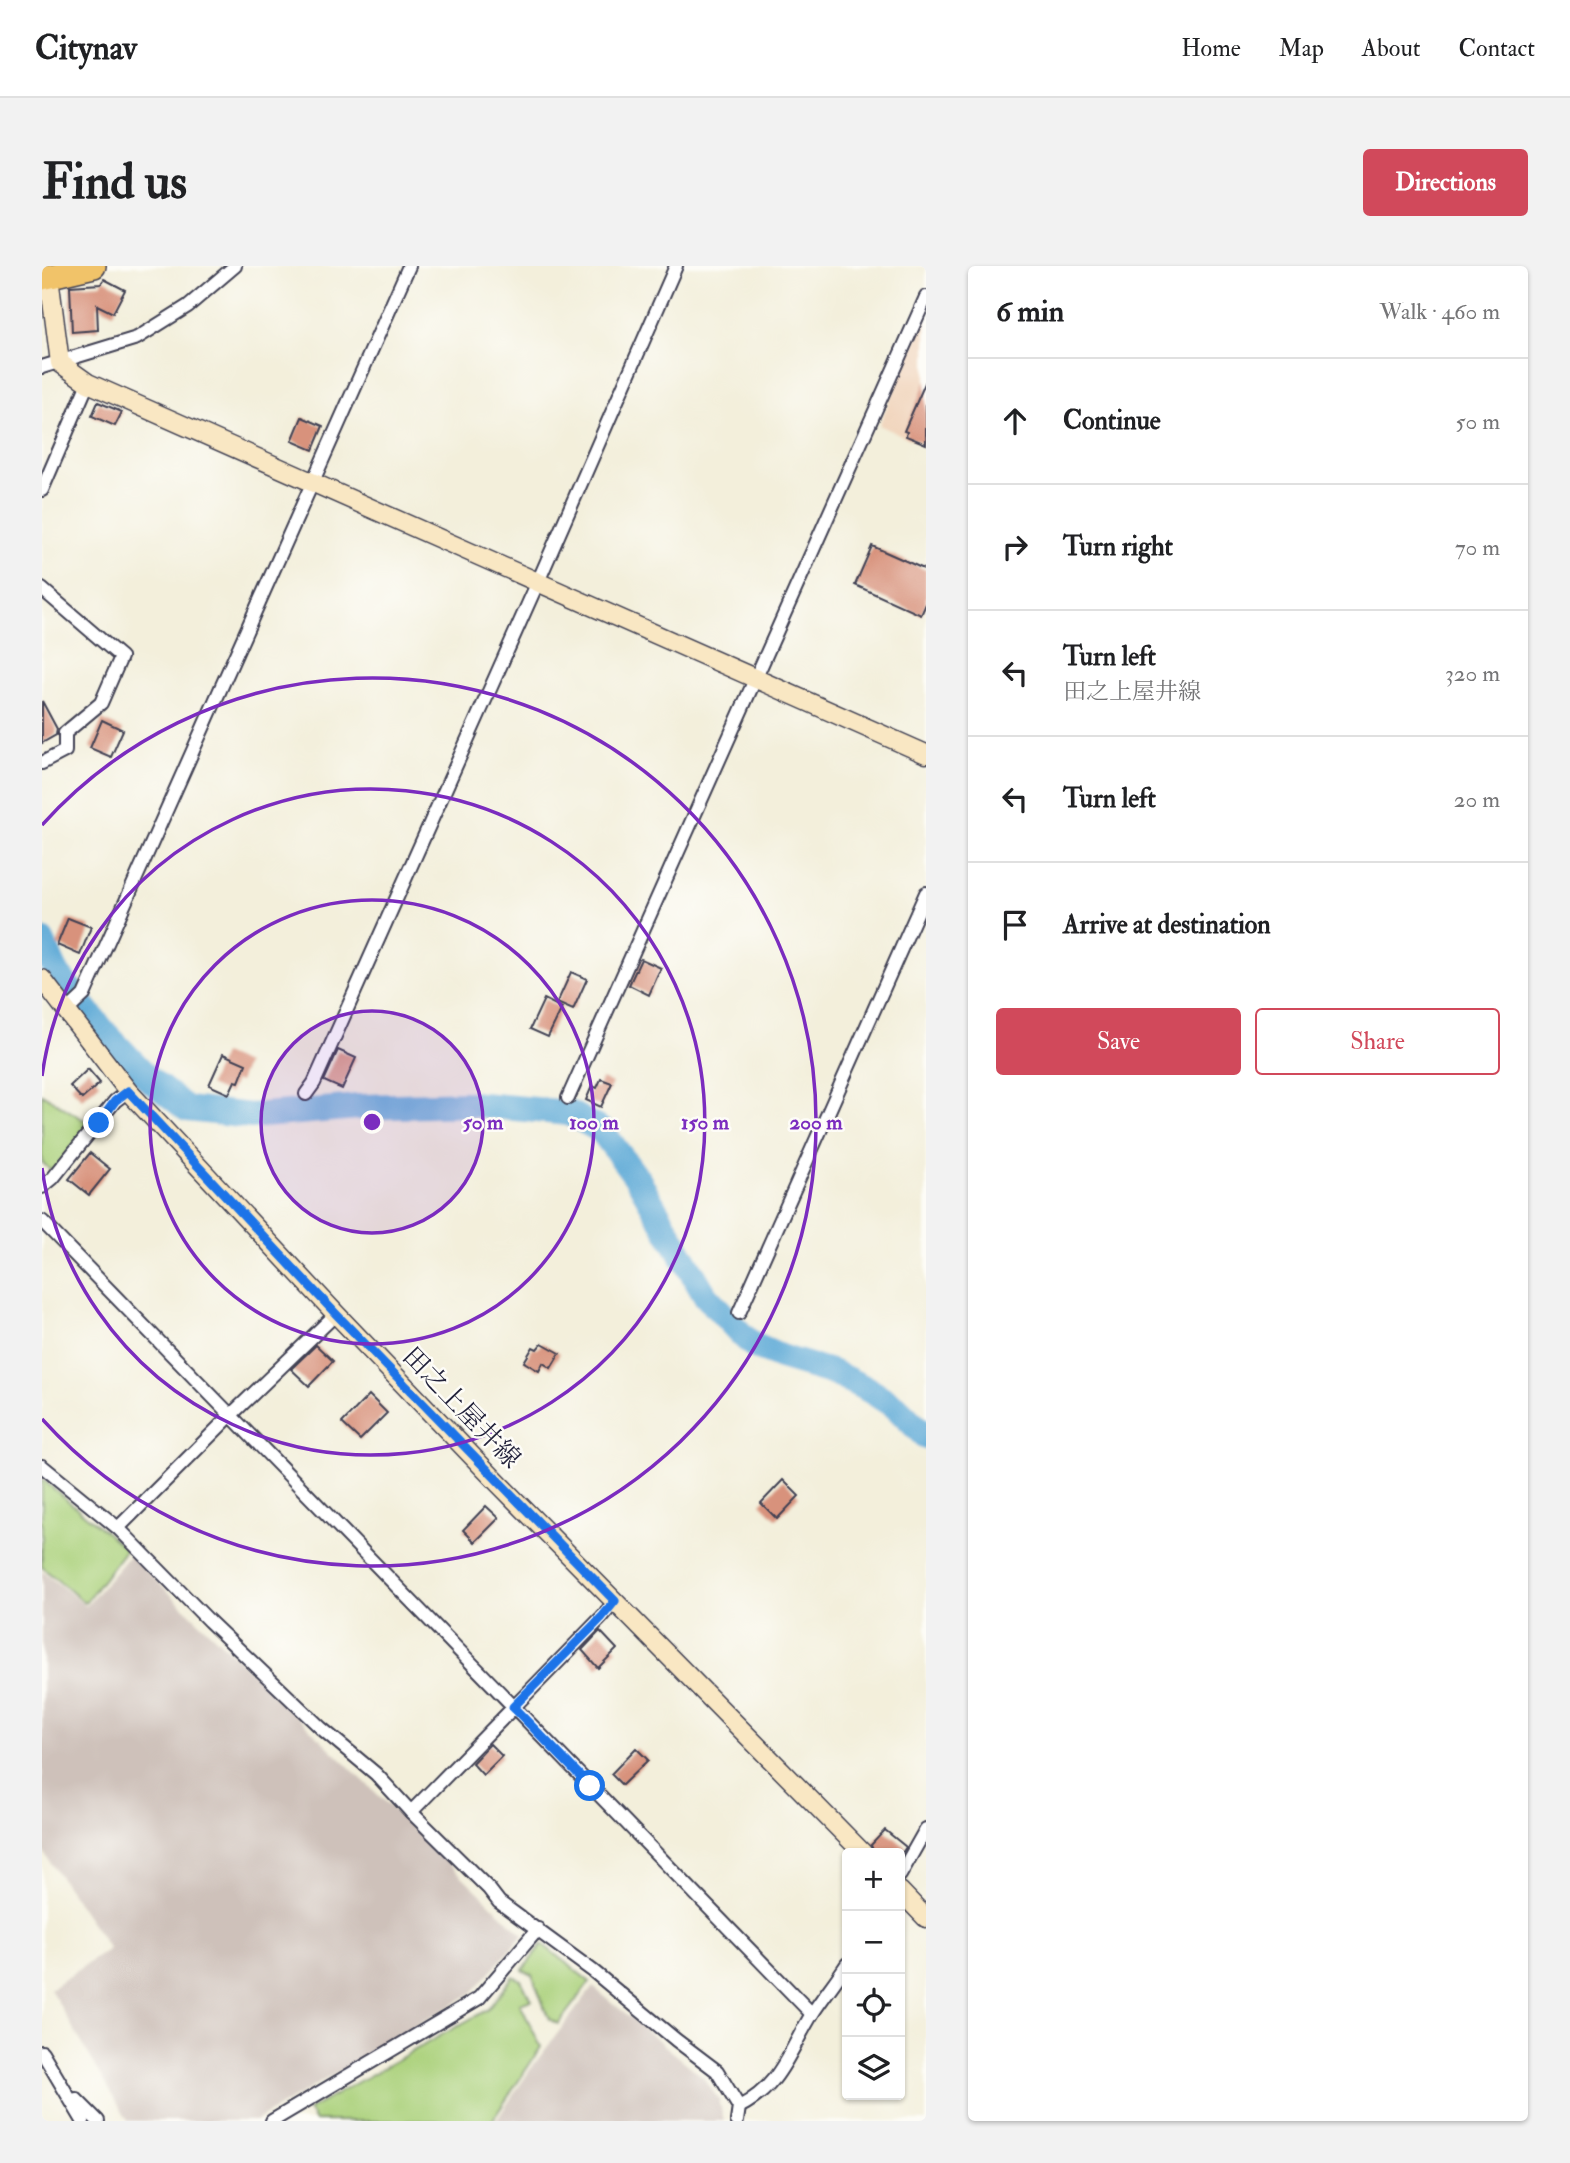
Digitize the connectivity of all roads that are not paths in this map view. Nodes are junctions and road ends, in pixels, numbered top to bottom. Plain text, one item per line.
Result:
1 (94, 266) edge
2 (235, 266) edge
3 (409, 266) edge
4 (676, 266) edge
5 (46, 274) edge
6 (926, 297) edge
7 (61, 363) junction
8 (42, 368) edge
9 (88, 383) junction
10 (314, 483) junction
11 (42, 490) edge
12 (537, 584) junction
13 (42, 589) edge
14 (755, 678) junction
15 (926, 754) edge
16 (42, 763) edge
17 (926, 893) edge
18 (42, 979) edge
19 (67, 1011) junction
20 (128, 1091) junction
21 (306, 1094) dead end
22 (568, 1098) dead end
23 (42, 1187) edge
24 (42, 1221) edge
25 (739, 1313) dead end
26 (336, 1314) junction
27 (231, 1415) junction
28 (42, 1466) edge
29 (118, 1528) junction
30 (615, 1601) junction
31 (513, 1707) junction
32 (411, 1812) junction
33 (926, 1829) edge
34 (858, 1848) edge
35 (905, 1866) edge
36 (905, 1896) edge
37 (926, 1919) edge
38 (538, 1929) junction
39 (842, 1971) edge
40 (812, 2014) junction
41 (42, 2053) edge
42 (66, 2089) junction
43 (739, 2107) junction
44 (83, 2121) edge
45 (98, 2121) edge
46 (272, 2121) edge
47 (737, 2121) edge

1 - 5 highway
2 - 7 street
3 - 10 street
4 - 12 street
5 - 7 main road
6 - 14 street
7 - 8 street
7 - 9 main road
9 - 10 main road
9 - 11 street
10 - 12 main road
10 - 19 street
12 - 14 main road
12 - 21 street
13 - 16 street
14 - 15 main road
14 - 22 street
17 - 25 street
18 - 19 main road, 田之上屋井線
19 - 20 main road, 田之上屋井線
20 - 23 street
20 - 26 main road, 田之上屋井線
24 - 27 street
26 - 27 street
26 - 30 main road, 田之上屋井線
27 - 29 street
27 - 31 street
28 - 29 street
29 - 32 street
30 - 31 street
30 - 34 main road, 田之上屋井線
31 - 32 street
31 - 40 street
32 - 38 street
33 - 35 street
36 - 37 main road
38 - 43 street
38 - 46 street
39 - 40 street
40 - 43 street
41 - 42 street
42 - 44 street
42 - 45 street
43 - 47 street

